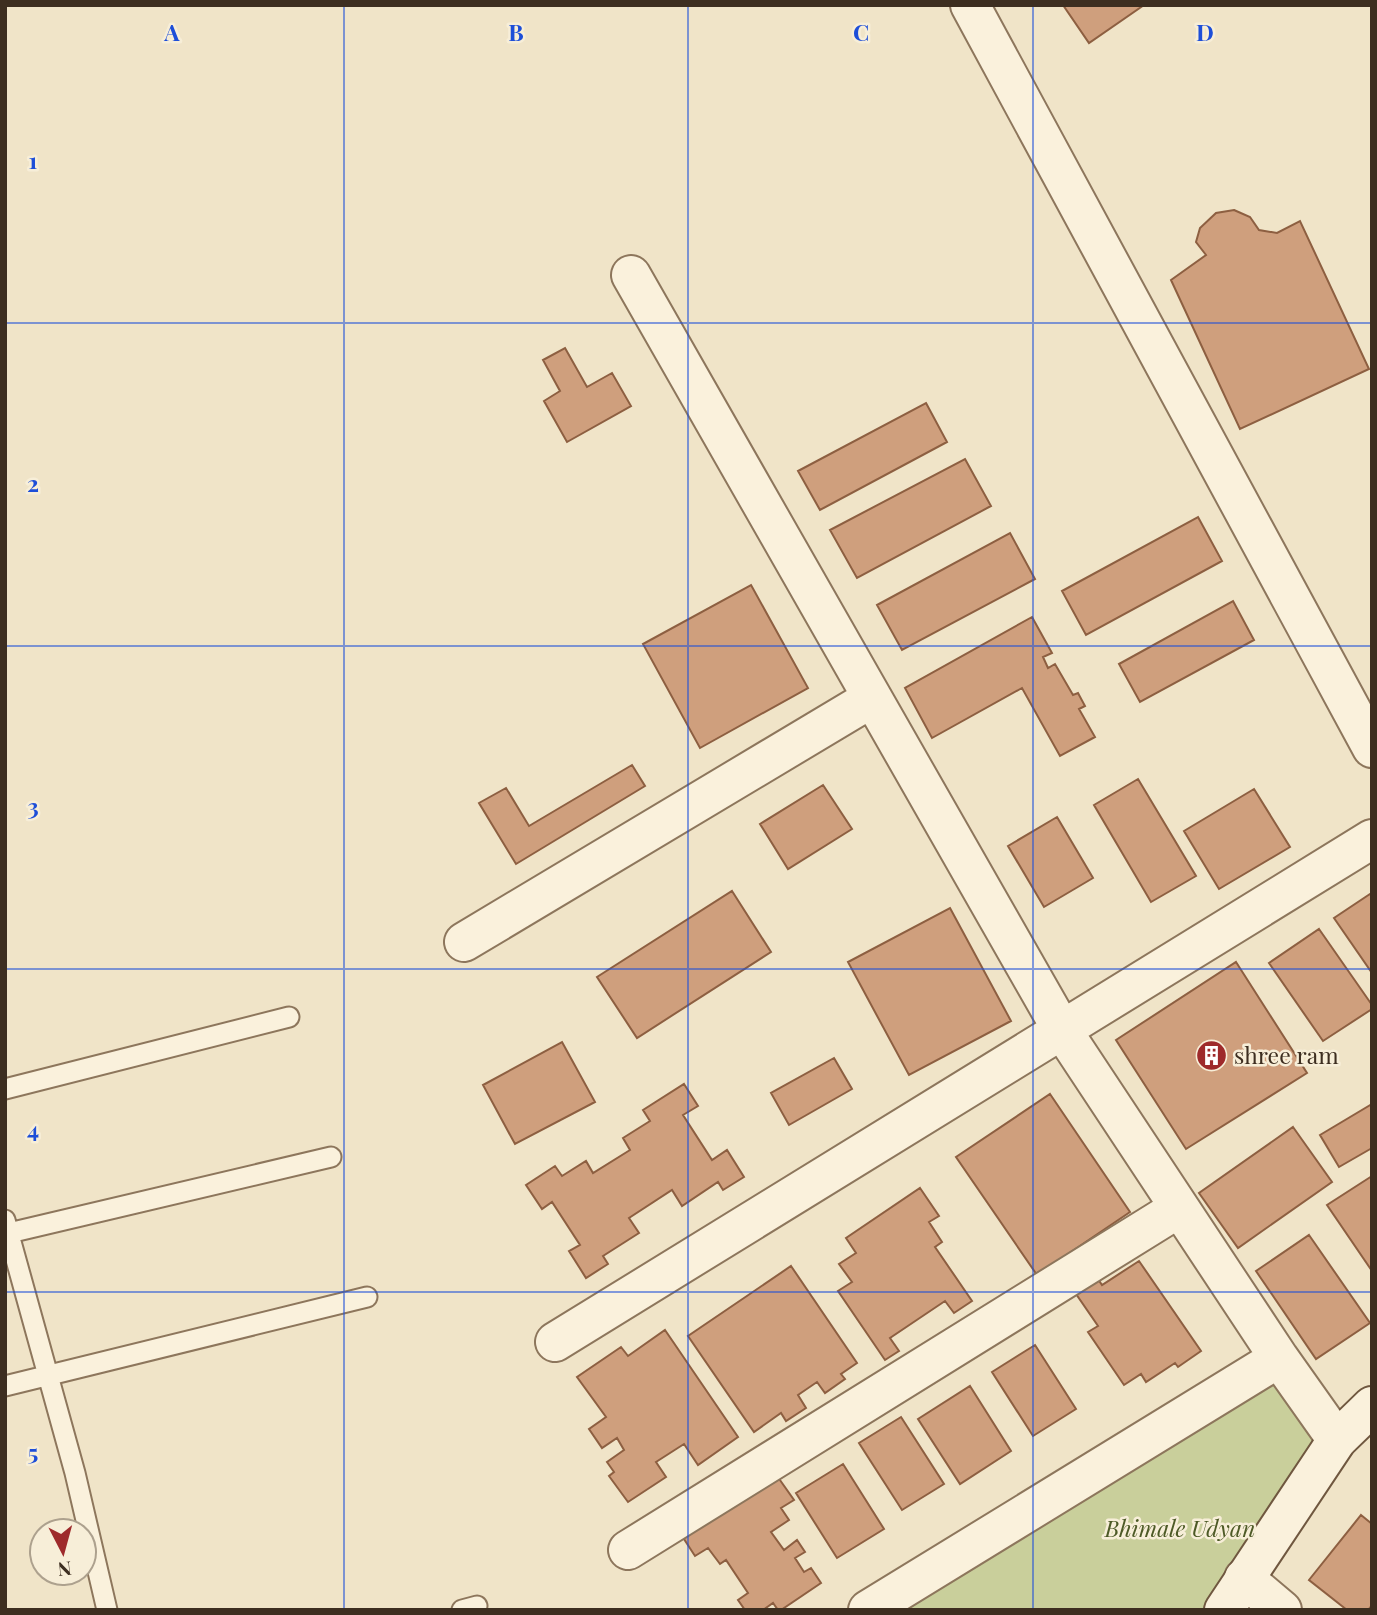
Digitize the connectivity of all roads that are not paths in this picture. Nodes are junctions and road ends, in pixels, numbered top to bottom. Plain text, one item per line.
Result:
1 (971, 5) edge
2 (631, 275) dead end
3 (872, 698) junction
4 (1372, 748) edge
5 (1372, 839) edge
6 (464, 942) dead end
7 (289, 1017) dead end
8 (1062, 1030) junction
9 (5, 1089) edge
10 (331, 1157) dead end
11 (1179, 1208) junction
12 (7, 1226) edge
13 (367, 1297) dead end
14 (555, 1342) dead end
15 (1279, 1358) junction
16 (48, 1376) junction
17 (5, 1386) edge
18 (1372, 1406) edge
19 (1337, 1440) junction
20 (628, 1550) dead end
21 (1244, 1578) junction
22 (107, 1610) edge
23 (868, 1610) edge
24 (1224, 1610) edge
25 (1282, 1610) edge

1 - 4 street
2 - 3 street
3 - 6 street
3 - 8 street
5 - 8 street
7 - 9 lane
8 - 11 street
8 - 14 street
10 - 12 lane
11 - 15 street
11 - 20 street
12 - 16 lane
13 - 16 lane
15 - 19 street
15 - 23 street
16 - 17 lane
16 - 22 lane
18 - 19 street
19 - 21 street
21 - 24 street
21 - 25 street

